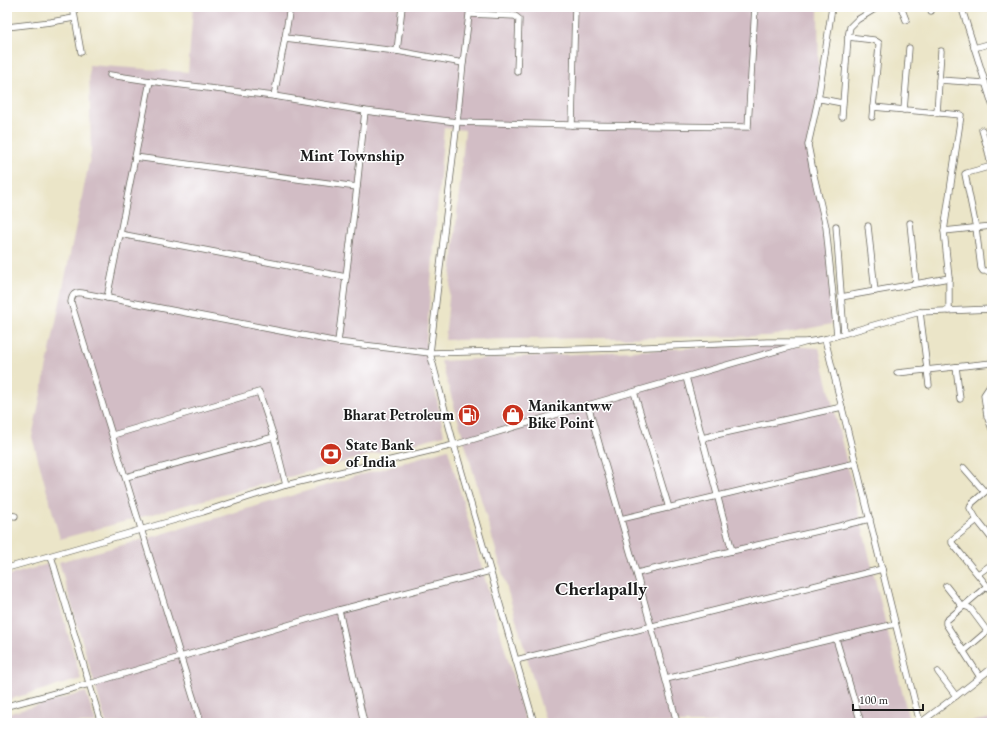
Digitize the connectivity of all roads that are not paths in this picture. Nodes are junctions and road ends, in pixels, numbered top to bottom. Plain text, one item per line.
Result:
1 (73, 7) edge
2 (290, 7) edge
3 (402, 7) edge
4 (470, 7) edge
5 (575, 7) edge
6 (755, 7) edge
7 (832, 7) edge
8 (878, 7) edge
9 (901, 7) edge
10 (990, 7) edge
11 (963, 12) dead end
12 (470, 14) junction
13 (992, 14) edge
14 (74, 18) junction
15 (906, 20) dead end
16 (7, 27) edge
17 (848, 37) junction
18 (285, 38) junction
19 (992, 42) edge
20 (909, 48) dead end
21 (974, 48) junction
22 (397, 51) junction
23 (941, 51) dead end
24 (81, 52) dead end
25 (463, 63) junction
26 (517, 72) dead end
27 (110, 75) dead end
28 (940, 80) junction
29 (150, 81) junction
30 (988, 85) edge
31 (274, 96) junction
32 (818, 100) junction
33 (842, 102) junction
34 (992, 104) edge
35 (873, 107) junction
36 (904, 110) junction
37 (365, 111) junction
38 (937, 113) junction
39 (842, 117) dead end
40 (872, 117) dead end
41 (457, 122) junction
42 (572, 124) junction
43 (982, 130) dead end
44 (135, 158) junction
45 (992, 168) edge
46 (357, 187) junction
47 (910, 223) dead end
48 (836, 226) dead end
49 (868, 226) dead end
50 (992, 226) edge
51 (976, 228) junction
52 (944, 231) junction
53 (120, 234) junction
54 (992, 271) edge
55 (346, 277) junction
56 (949, 278) junction
57 (916, 283) junction
58 (875, 291) junction
59 (841, 297) junction
60 (107, 298) junction
61 (992, 309) edge
62 (949, 311) junction
63 (920, 312) junction
64 (844, 333) junction
65 (837, 334) junction
66 (825, 339) junction
67 (338, 342) junction
68 (807, 342) junction
69 (430, 353) junction
70 (992, 363) edge
71 (956, 367) junction
72 (927, 370) junction
73 (897, 373) dead end
74 (686, 377) junction
75 (992, 383) edge
76 (929, 385) dead end
77 (634, 392) junction
78 (960, 399) dead end
79 (588, 405) junction
80 (842, 407) junction
81 (992, 429) edge
82 (113, 435) junction
83 (274, 437) junction
84 (702, 438) junction
85 (454, 445) junction
86 (856, 463) junction
87 (964, 468) dead end
88 (126, 477) junction
89 (286, 485) junction
90 (992, 486) edge
91 (984, 492) junction
92 (717, 496) junction
93 (669, 508) junction
94 (7, 515) edge
95 (15, 516) dead end
96 (621, 519) junction
97 (870, 520) junction
98 (978, 520) junction
99 (142, 530) junction
100 (992, 539) edge
101 (732, 551) junction
102 (51, 556) junction
103 (992, 564) edge
104 (7, 568) edge
105 (882, 569) junction
106 (490, 571) junction
107 (637, 573) junction
108 (978, 574) junction
109 (946, 586) dead end
110 (987, 586) junction
111 (992, 592) edge
112 (963, 606) junction
113 (339, 610) junction
114 (896, 624) junction
115 (652, 627) junction
116 (990, 629) edge
117 (836, 638) junction
118 (964, 651) junction
119 (181, 657) junction
120 (516, 660) junction
121 (992, 668) edge
122 (938, 672) dead end
123 (980, 677) junction
124 (666, 679) junction
125 (89, 684) junction
126 (956, 696) junction
127 (7, 706) edge
128 (101, 723) edge
129 (202, 723) edge
130 (364, 723) edge
131 (534, 723) edge
132 (677, 723) edge
133 (861, 723) edge
134 (920, 723) edge

1 - 14 street
2 - 18 street
3 - 22 street
4 - 12 street
5 - 42 street
6 - 42 street
7 - 32 street
8 - 17 street
9 - 15 street
10 - 13 street
11 - 21 street
12 - 25 street
12 - 26 street
14 - 16 street
14 - 24 street
17 - 33 street
17 - 35 street
18 - 22 street
18 - 31 street
19 - 21 street
20 - 36 street
21 - 30 street
22 - 25 street
23 - 28 street
25 - 41 street
27 - 29 street
28 - 30 street
28 - 38 street
29 - 31 street
29 - 44 street
30 - 34 street
31 - 37 street
32 - 33 street
32 - 65 street
33 - 39 street
35 - 36 street
35 - 40 street
36 - 38 street
37 - 41 street
37 - 46 street
38 - 52 street
41 - 42 street
41 - 69 street
43 - 45 street
44 - 46 street
44 - 53 street
45 - 51 street
46 - 55 street
47 - 57 street
48 - 59 street
49 - 58 street
50 - 51 street
51 - 52 street
51 - 54 street
52 - 56 street
53 - 55 street
53 - 60 street
55 - 67 street
56 - 57 street
56 - 62 street
57 - 58 street
58 - 59 street
59 - 64 street
60 - 67 street
60 - 82 street
61 - 62 street
62 - 63 street
63 - 64 street
63 - 72 street
64 - 65 street
65 - 66 street
66 - 68 street
66 - 80 street
67 - 69 street
68 - 69 street
68 - 74 street
69 - 85 street
70 - 71 street
71 - 72 street
71 - 78 street
72 - 73 street
72 - 76 street
74 - 77 street
74 - 84 street
75 - 81 street
77 - 79 street
77 - 93 street
79 - 85 street
79 - 96 street
80 - 84 street
80 - 86 street
82 - 83 street
82 - 88 street
83 - 88 street
83 - 89 street
84 - 92 street
85 - 89 street
85 - 106 street
86 - 92 street
86 - 97 street
87 - 91 street
88 - 99 street
89 - 99 street
90 - 91 street
91 - 98 street
92 - 93 street
92 - 101 street
93 - 96 street
94 - 95 street
96 - 107 street
97 - 101 street
97 - 105 street
98 - 100 street
98 - 108 street
99 - 102 street
99 - 119 street
101 - 107 street
102 - 104 street
102 - 125 street
103 - 108 street
105 - 114 street
105 - 115 street
106 - 113 street
106 - 120 street
107 - 115 street
108 - 110 street
109 - 112 street
110 - 111 street
110 - 112 street
112 - 116 street
112 - 118 street
113 - 119 street
113 - 130 street
114 - 117 street
114 - 134 street
115 - 120 street
115 - 124 street
116 - 118 street
117 - 124 street
117 - 133 street
118 - 123 street
119 - 125 street
119 - 129 street
120 - 131 street
121 - 123 street
122 - 126 street
123 - 126 street
124 - 132 street
125 - 127 street
125 - 128 street
126 - 134 street

